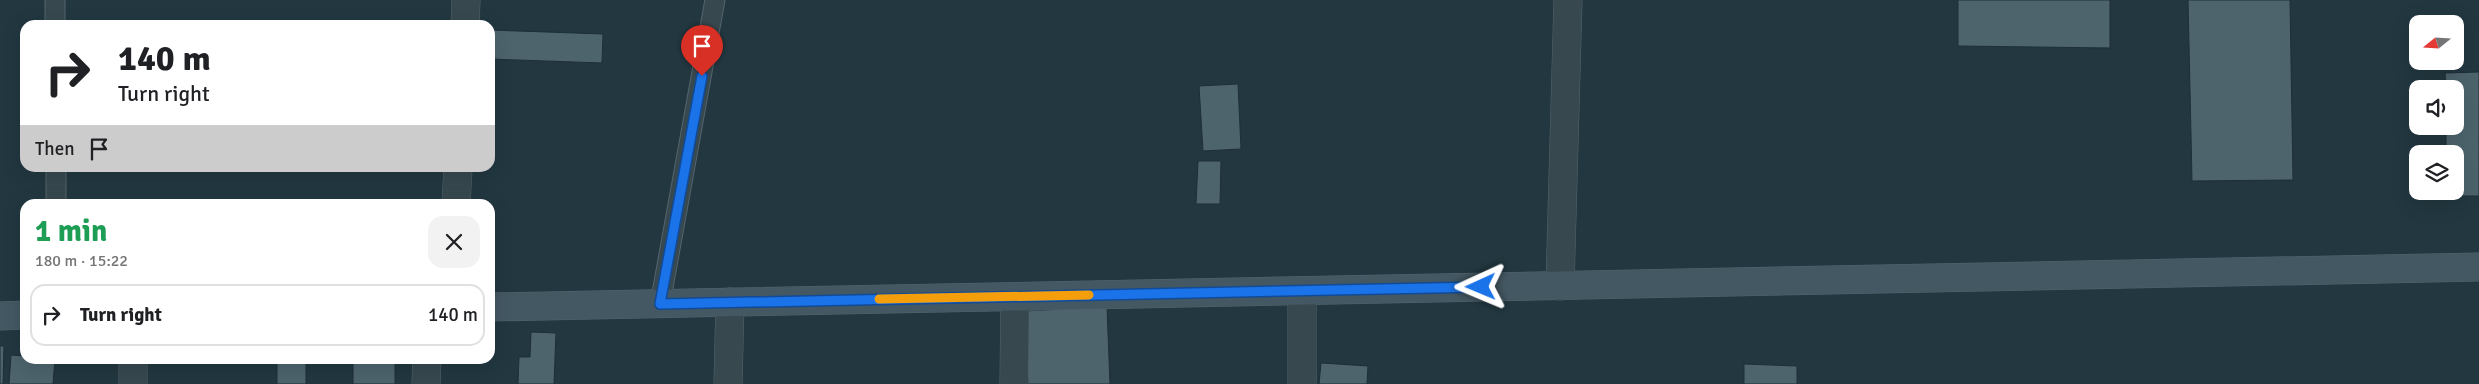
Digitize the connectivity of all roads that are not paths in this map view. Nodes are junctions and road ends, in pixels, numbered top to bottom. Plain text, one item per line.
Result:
1 (55, 0) edge
2 (466, 0) edge
3 (715, 0) edge
4 (1568, 0) edge
5 (55, 20) edge
6 (465, 20) edge
7 (56, 172) edge
8 (458, 172) edge
9 (56, 199) edge
10 (456, 199) edge
11 (2479, 267) edge
12 (1560, 286) junction
13 (1302, 291) junction
14 (1015, 297) junction
15 (730, 302) junction
16 (660, 304) junction
17 (495, 307) edge
18 (20, 315) edge
19 (0, 316) edge
20 (133, 364) edge
21 (427, 364) edge
22 (133, 384) edge
23 (426, 384) edge
24 (728, 384) edge
25 (1014, 384) edge
26 (1302, 384) edge

1 - 5 lane
2 - 6 street
3 - 16 lane
4 - 12 street
7 - 9 lane
8 - 10 street
11 - 12 street
12 - 13 street
13 - 14 street
13 - 26 street
14 - 15 street
14 - 25 street
15 - 16 street
15 - 24 street
16 - 17 street
18 - 19 street
20 - 22 street
21 - 23 street

